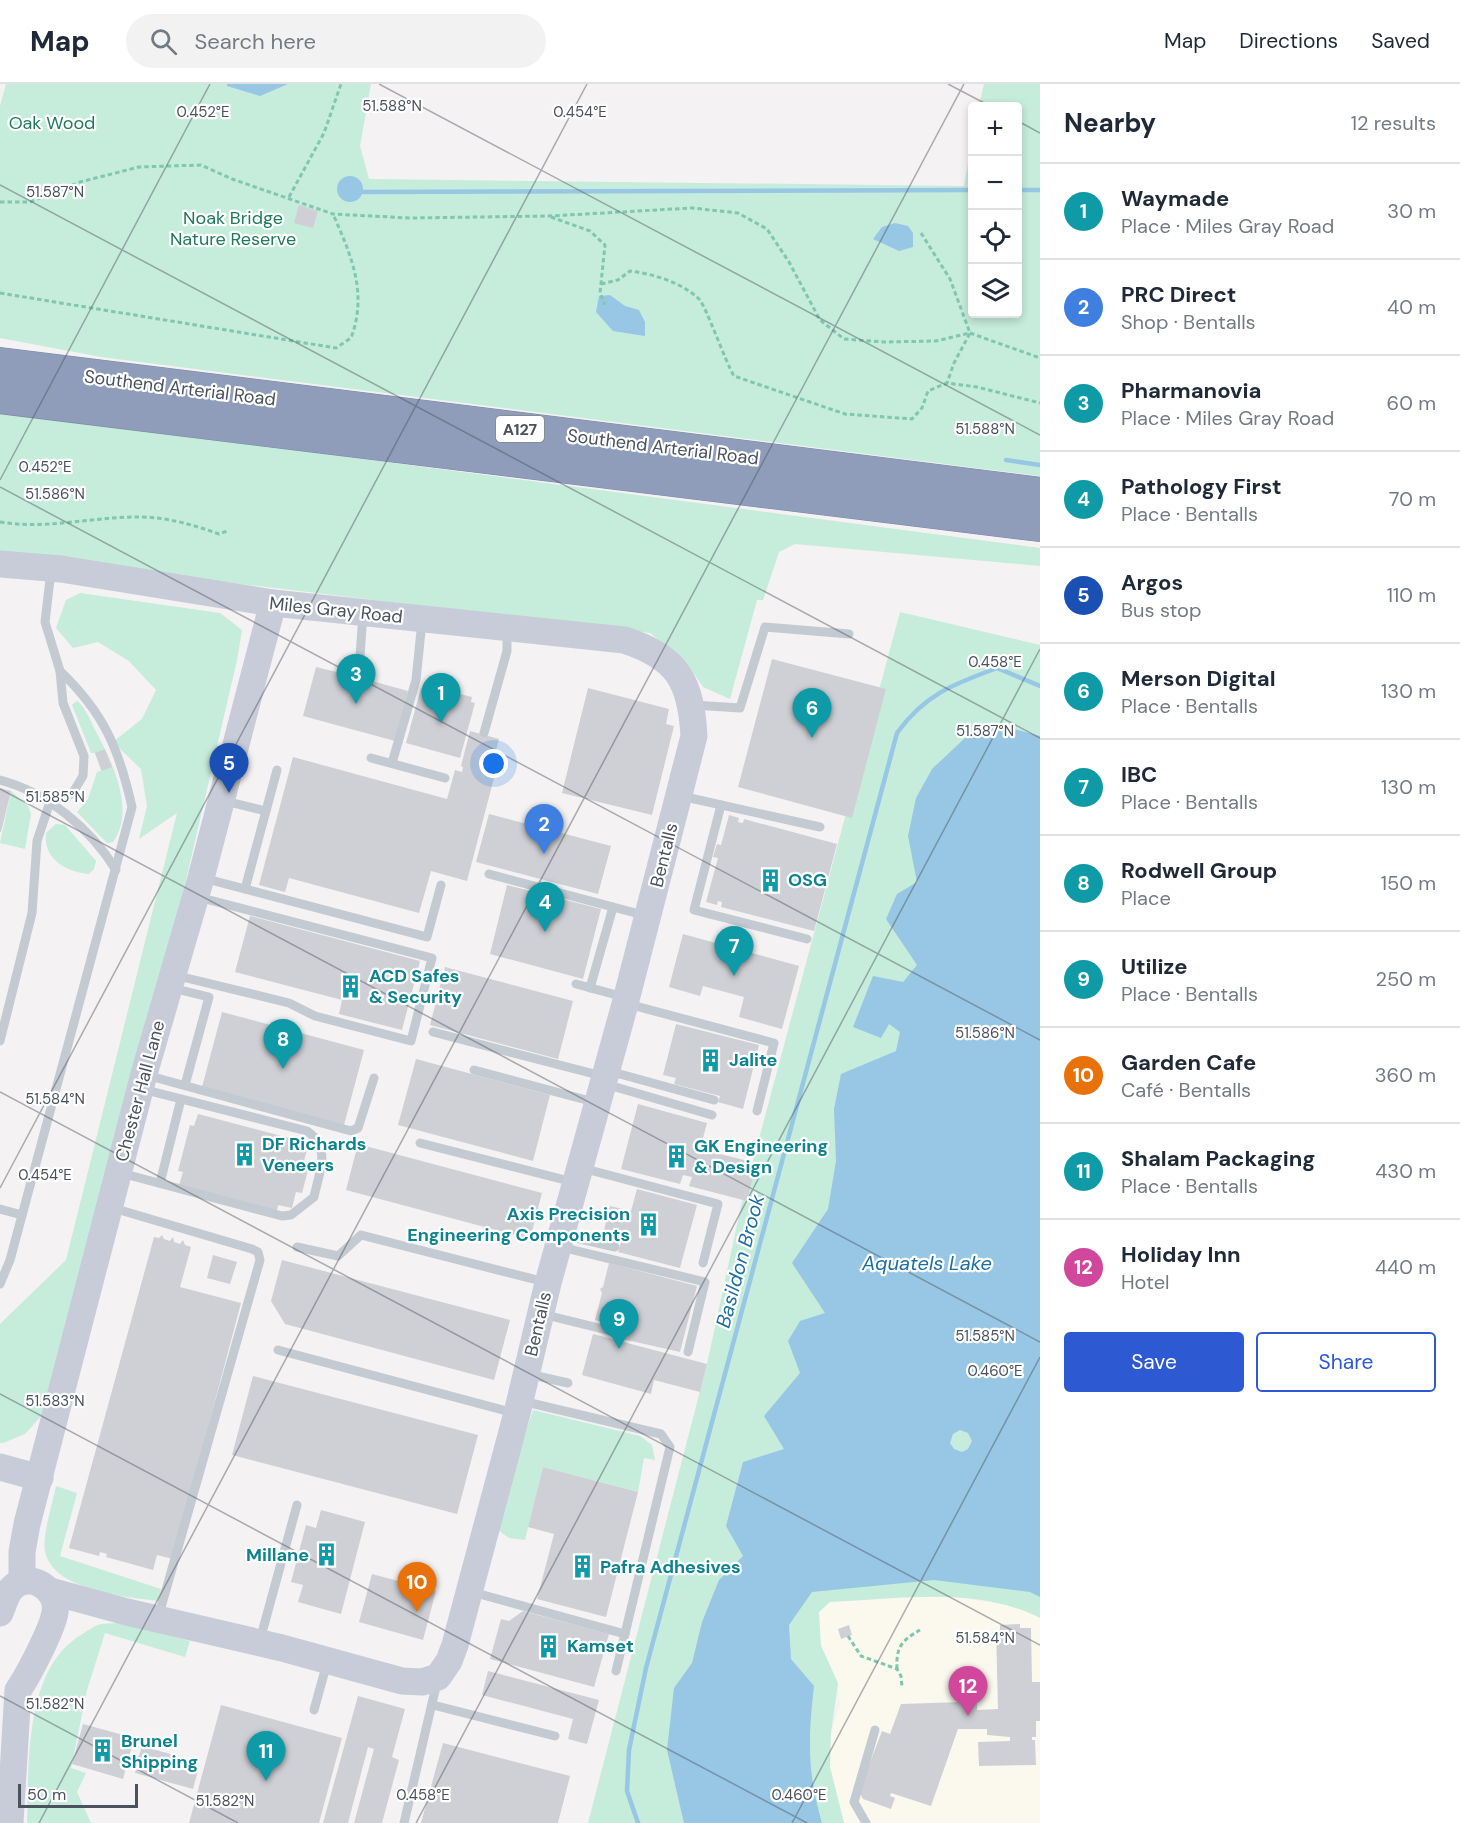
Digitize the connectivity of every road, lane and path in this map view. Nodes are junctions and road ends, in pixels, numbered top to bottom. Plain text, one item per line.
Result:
1 (341, 84) edge
2 (289, 197) junction
3 (0, 202) edge
4 (333, 214) junction
5 (549, 216) junction
6 (921, 233) dead end
7 (601, 284) junction
8 (0, 292) edge
9 (605, 305) dead end
10 (970, 333) junction
11 (1040, 358) edge
12 (0, 364) edge
13 (947, 383) junction
14 (0, 397) edge
15 (1040, 402) edge
16 (1040, 494) edge
17 (0, 522) edge
18 (1040, 525) edge
19 (227, 531) dead end
20 (0, 564) edge
21 (51, 568) junction
22 (273, 603) junction
23 (363, 613) junction
24 (422, 619) junction
25 (507, 628) junction
26 (849, 634) dead end
27 (360, 656) dead end
28 (668, 663) joint
29 (60, 671) junction
30 (693, 705) junction
31 (484, 733) dead end
32 (371, 758) dead end
33 (392, 763) junction
34 (278, 770) dead end
35 (445, 778) dead end
36 (0, 780) edge
37 (679, 795) junction
38 (220, 799) junction
39 (50, 802) junction
40 (722, 805) junction
41 (266, 811) junction
42 (820, 827) dead end
43 (116, 870) junction
44 (489, 874) dead end
45 (441, 885) dead end
46 (198, 887) junction
47 (245, 889) junction
48 (613, 907) junction
49 (648, 916) junction
50 (807, 939) dead end
51 (170, 981) junction
52 (576, 984) dead end
53 (590, 988) junction
54 (626, 1001) junction
55 (433, 1032) dead end
56 (0, 1041) edge
57 (474, 1070) dead end
58 (374, 1078) dead end
59 (142, 1082) junction
60 (603, 1084) junction
61 (185, 1085) junction
62 (181, 1099) junction
63 (714, 1100) dead end
64 (757, 1111) dead end
65 (712, 1115) dead end
66 (420, 1143) dead end
67 (119, 1173) junction
68 (578, 1175) junction
69 (160, 1183) junction
70 (110, 1207) junction
71 (0, 1209) edge
72 (22, 1215) junction
73 (559, 1240) junction
74 (297, 1247) dead end
75 (615, 1247) dead end
76 (703, 1263) dead end
77 (548, 1283) junction
78 (0, 1284) edge
79 (541, 1313) junction
80 (615, 1332) dead end
81 (278, 1350) dead end
82 (688, 1352) dead end
83 (526, 1373) junction
84 (568, 1383) dead end
85 (518, 1407) junction
86 (0, 1467) edge
87 (40, 1478) junction
88 (297, 1505) dead end
89 (22, 1582) junction
90 (50, 1591) junction
91 (470, 1592) junction
92 (127, 1612) junction
93 (0, 1613) edge
94 (158, 1619) junction
95 (51, 1627) junction
96 (920, 1630) dead end
97 (625, 1634) junction
98 (848, 1636) dead end
99 (259, 1642) junction
100 (328, 1660) junction
101 (897, 1669) junction
102 (616, 1671) dead end
103 (438, 1677) junction
104 (902, 1687) dead end
105 (9, 1690) edge
106 (433, 1705) junction
107 (314, 1710) dead end
108 (875, 1730) dead end
109 (555, 1736) dead end
110 (10, 1823) edge
111 (404, 1823) edge
112 (866, 1823) edge

1 - 2 path
2 - 3 path
2 - 4 path
4 - 5 path
4 - 8 path
5 - 7 path
5 - 10 path
6 - 10 path
7 - 9 path
7 - 13 path
10 - 11 path
10 - 13 path
12 - 16 highway, Southend Arterial Road / A127
13 - 15 path
14 - 18 highway, Southend Arterial Road / A127
17 - 19 path
20 - 21 street, Miles Gray Road
21 - 22 street, Miles Gray Road
21 - 29 lane
22 - 23 street, Miles Gray Road
22 - 38 street, Chester Hall Lane
23 - 24 street, Miles Gray Road
23 - 27 lane
24 - 25 street, Miles Gray Road
24 - 33 lane
25 - 28 street, Miles Gray Road
25 - 31 lane
26 - 30 lane
28 - 30 street, Bentalls
29 - 39 lane
29 - 43 lane
30 - 37 street, Bentalls
32 - 33 lane
33 - 35 lane
34 - 41 lane
36 - 39 lane
37 - 40 lane
37 - 49 street, Bentalls
38 - 41 lane
38 - 46 street, Chester Hall Lane
39 - 43 lane
39 - 56 lane
40 - 42 lane
40 - 50 lane
41 - 47 lane
43 - 72 lane
44 - 48 lane
45 - 47 lane
46 - 47 lane
46 - 51 street, Chester Hall Lane
46 - 51 lane
48 - 49 lane
48 - 53 lane
49 - 54 street, Bentalls
51 - 59 street, Chester Hall Lane
51 - 61 lane
52 - 53 lane
53 - 54 lane
54 - 60 street, Bentalls
54 - 64 lane
55 - 60 lane
57 - 60 lane
58 - 61 lane
59 - 61 lane
59 - 62 lane
59 - 67 street, Chester Hall Lane
60 - 63 lane
60 - 65 lane
60 - 68 street, Bentalls
62 - 69 lane
62 - 69 lane
66 - 68 lane
67 - 69 lane
67 - 70 street, Chester Hall Lane
68 - 73 street, Bentalls
68 - 76 lane
70 - 87 street, Chester Hall Lane
70 - 94 lane
71 - 72 lane
72 - 78 lane
73 - 75 lane
73 - 77 street, Bentalls
73 - 82 lane
74 - 77 lane
77 - 79 street, Bentalls
79 - 80 lane
79 - 83 street, Bentalls
81 - 85 lane
83 - 84 lane
83 - 85 street, Bentalls
85 - 91 street, Bentalls
85 - 97 lane
86 - 87 street
87 - 89 street, Chester Hall Lane
88 - 99 lane
89 - 90 street
89 - 93 street
90 - 92 street
90 - 95 street
91 - 97 lane
91 - 103 street, Bentalls
92 - 94 street
92 - 95 street
94 - 99 street
95 - 105 street
96 - 101 path
97 - 102 lane
98 - 101 path
99 - 100 street
100 - 103 street
100 - 107 lane
101 - 104 path
103 - 106 lane
105 - 110 street
106 - 109 lane
106 - 111 lane
108 - 112 lane

